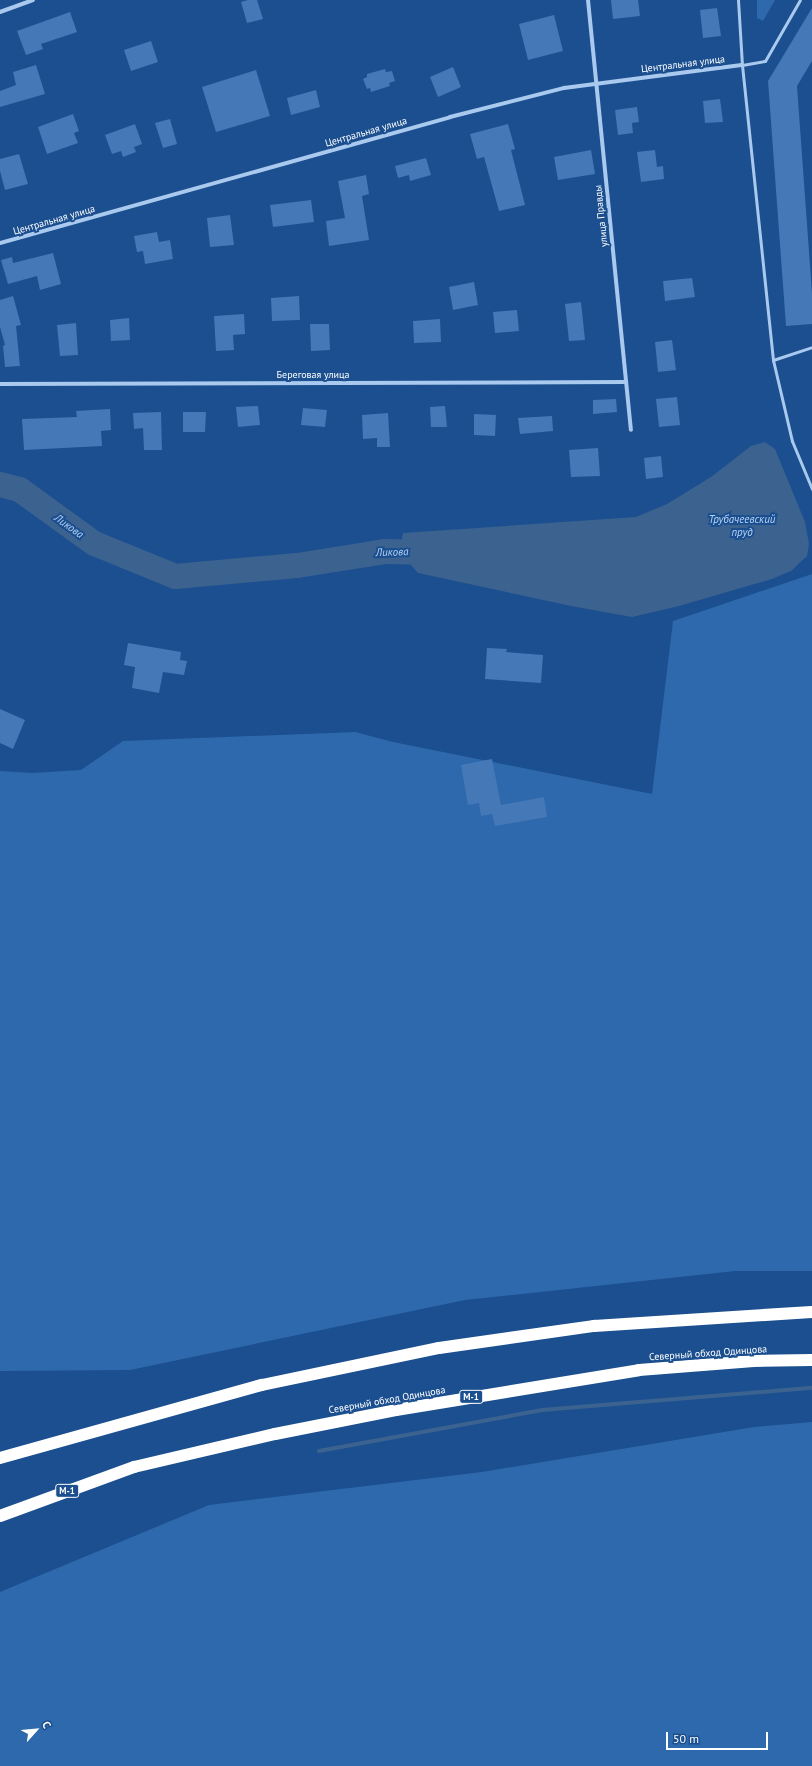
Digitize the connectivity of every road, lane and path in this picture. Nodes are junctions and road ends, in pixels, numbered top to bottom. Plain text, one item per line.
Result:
1 (33, 0) edge
2 (588, 0) edge
3 (738, 0) edge
4 (800, 0) edge
5 (0, 12) edge
6 (742, 66) junction
7 (596, 83) junction
8 (0, 243) edge
9 (812, 347) edge
10 (773, 360) junction
11 (626, 382) junction
12 (0, 384) edge
13 (631, 430) dead end
14 (812, 488) edge
15 (812, 1312) edge
16 (812, 1360) edge
17 (0, 1458) edge
18 (0, 1516) edge

1 - 5 street
2 - 7 street, улица Правды
3 - 6 lane
4 - 6 lane
6 - 7 street, Центральная улица
6 - 10 lane
7 - 8 street, Центральная улица
7 - 11 street, улица Правды
9 - 10 lane
10 - 14 lane
11 - 12 street, Береговая улица
11 - 13 street, улица Правды
15 - 17 highway
16 - 18 highway, Северный обход Одинцова / М-1

